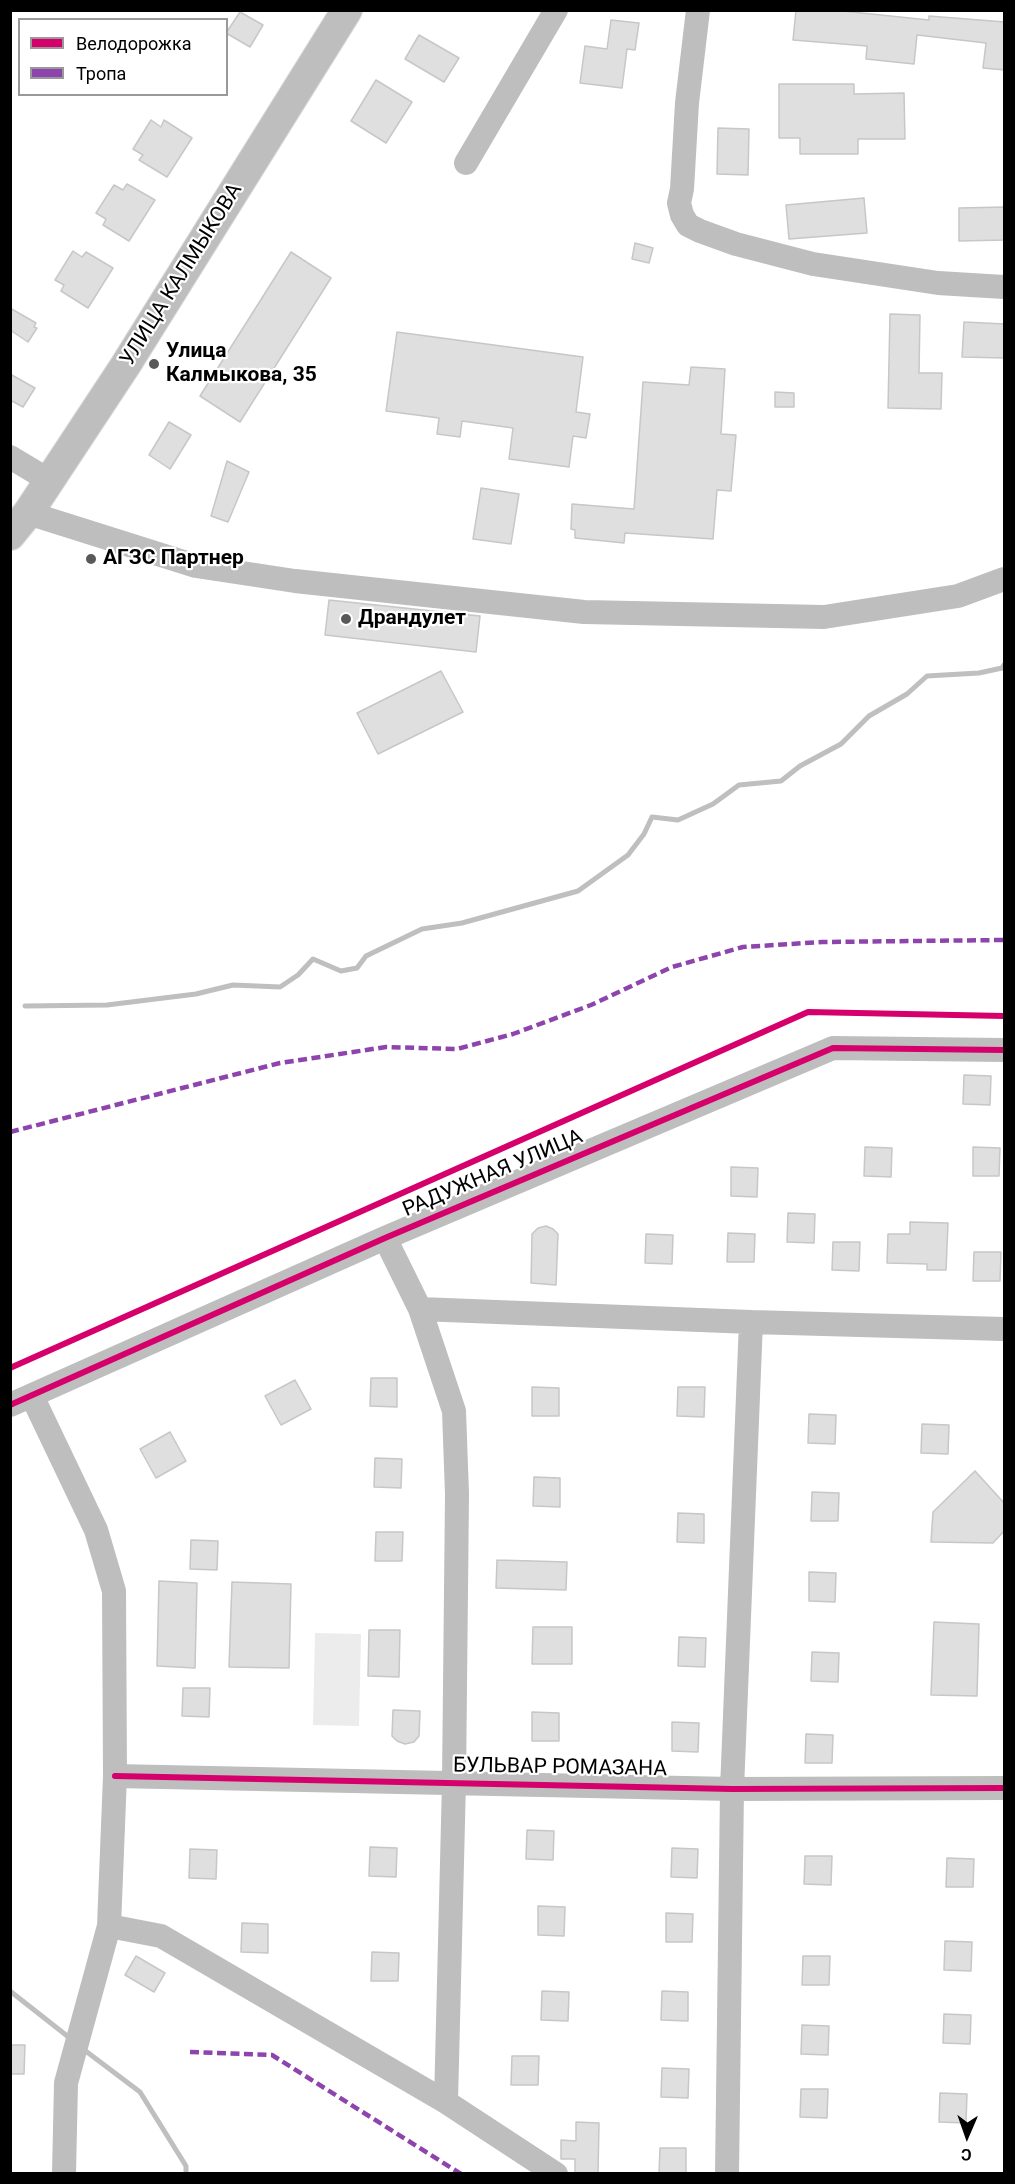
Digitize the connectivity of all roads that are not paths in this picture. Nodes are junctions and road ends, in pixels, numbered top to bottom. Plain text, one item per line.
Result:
1 (347, 10) edge
2 (556, 10) edge
3 (698, 10) edge
4 (466, 163) dead end
5 (1005, 287) edge
6 (10, 457) edge
7 (50, 481) junction
8 (20, 524) edge
9 (1005, 579) edge
10 (1005, 1050) edge
11 (385, 1238) junction
12 (420, 1309) junction
13 (751, 1322) junction
14 (1005, 1329) edge
15 (21, 1400) edge
16 (116, 1776) junction
17 (454, 1782) junction
18 (1005, 1788) edge
19 (732, 1789) junction
20 (109, 1926) junction
21 (446, 2102) junction
22 (64, 2174) edge
23 (556, 2174) edge
24 (727, 2174) edge

1 - 7 main road, УЛИЦА КАЛМЫКОВА
2 - 4 street
3 - 5 street
6 - 7 street
7 - 8 main road, УЛИЦА КАЛМЫКОВА
8 - 9 street
10 - 11 street, РАДУЖНАЯ УЛИЦА
11 - 12 street
11 - 15 street, РАДУЖНАЯ УЛИЦА
12 - 13 street
12 - 17 street
13 - 14 street
13 - 19 street
15 - 16 street
16 - 17 street, БУЛЬВАР РОМАЗАНА
16 - 20 street
17 - 19 street, БУЛЬВАР РОМАЗАНА
17 - 21 street
18 - 19 street, БУЛЬВАР РОМАЗАНА
19 - 24 street
20 - 21 street
20 - 22 street
21 - 23 street

